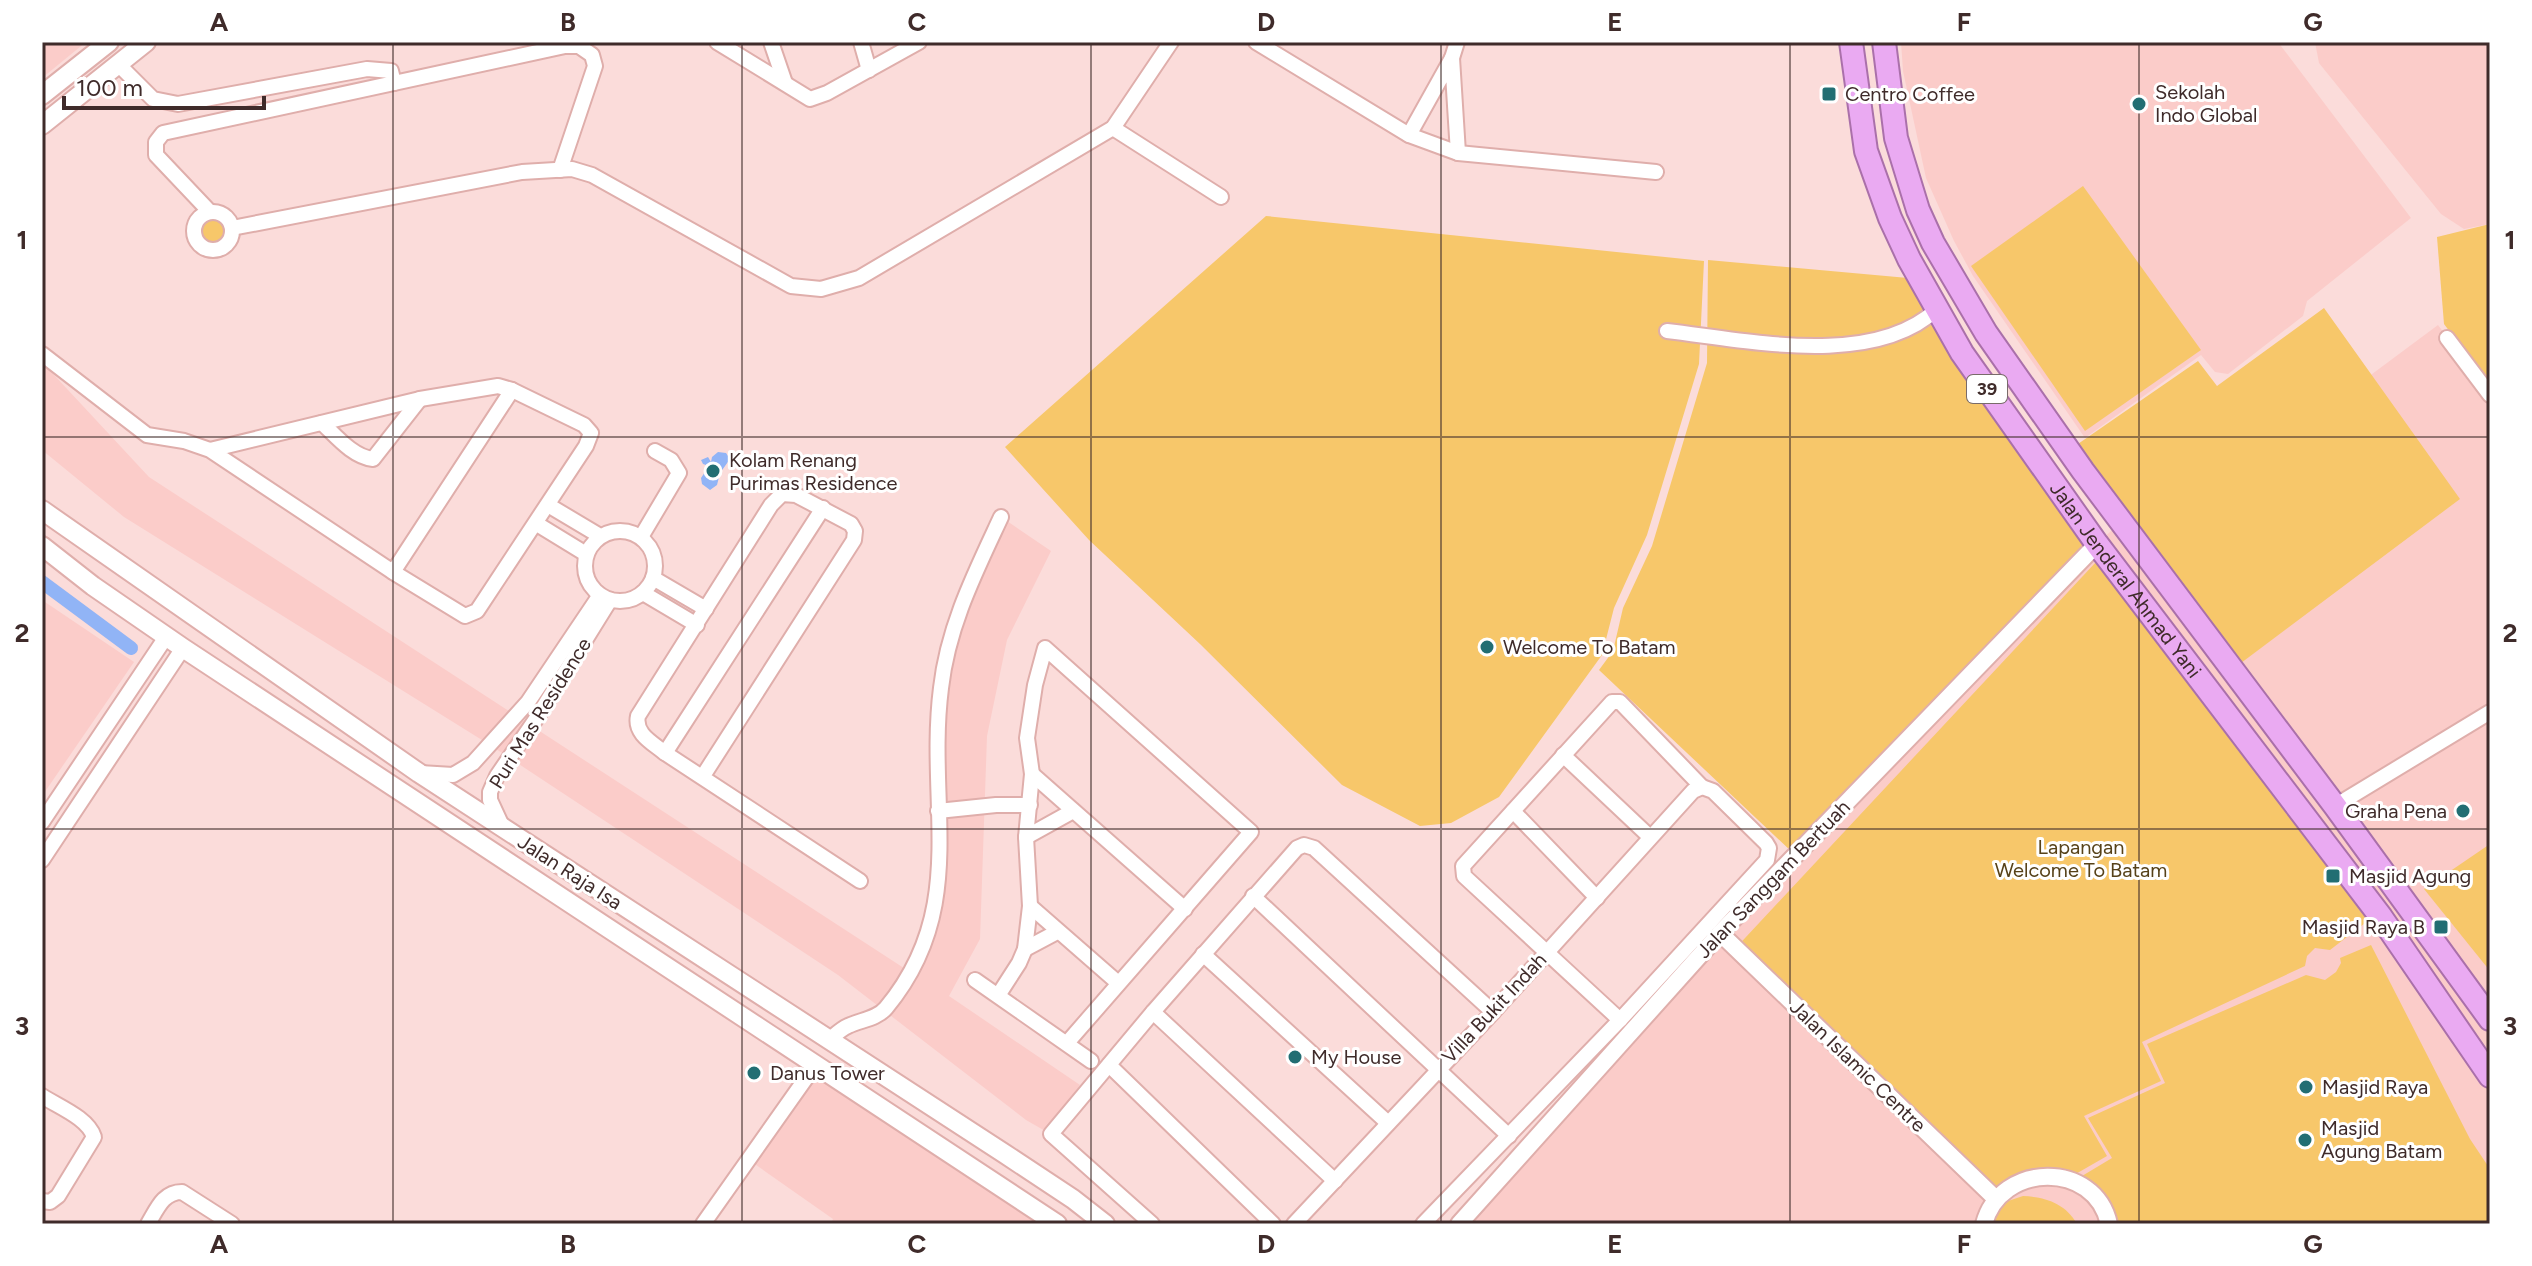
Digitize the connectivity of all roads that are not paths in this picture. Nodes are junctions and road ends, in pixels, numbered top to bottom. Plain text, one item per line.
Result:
1 (109, 42) edge
2 (146, 42) edge
3 (717, 42) edge
4 (771, 42) edge
5 (861, 42) edge
6 (919, 42) edge
7 (1171, 42) edge
8 (1256, 42) edge
9 (1457, 42) edge
10 (1851, 42) edge
11 (1884, 42) edge
12 (1452, 58) junction
13 (119, 65) junction
14 (869, 70) junction
15 (69, 74) junction
16 (394, 83) junction
17 (785, 83) junction
18 (83, 93) junction
19 (42, 95) edge
20 (42, 125) edge
21 (1113, 128) junction
22 (1409, 135) junction
23 (1458, 153) junction
24 (560, 170) junction
25 (1656, 172) dead end
26 (1221, 197) dead end
27 (210, 212) junction
28 (232, 228) junction
29 (1937, 309) junction
30 (1667, 331) dead end
31 (2447, 338) dead end
32 (42, 354) edge
33 (512, 390) junction
34 (2490, 395) edge
35 (420, 399) junction
36 (322, 423) junction
37 (210, 450) junction
38 (655, 451) dead end
39 (548, 505) junction
40 (823, 508) junction
41 (42, 510) edge
42 (1001, 517) dead end
43 (537, 524) junction
44 (600, 536) junction
45 (641, 537) junction
46 (2097, 544) junction
47 (42, 546) edge
48 (586, 554) junction
49 (393, 572) junction
50 (653, 578) junction
51 (643, 593) junction
52 (605, 597) junction
53 (706, 609) junction
54 (697, 625) junction
55 (166, 637) junction
56 (183, 648) junction
57 (2236, 674) junction
58 (2212, 692) junction
59 (2490, 712) edge
60 (665, 753) junction
61 (1563, 755) junction
62 (78, 767) junction
63 (419, 773) junction
64 (1032, 774) junction
65 (703, 776) junction
66 (95, 778) junction
67 (1698, 789) junction
68 (1030, 805) junction
69 (2335, 806) junction
70 (938, 811) junction
71 (1073, 811) junction
72 (1513, 811) junction
73 (42, 822) edge
74 (503, 828) junction
75 (1026, 837) junction
76 (1650, 837) junction
77 (42, 860) edge
78 (860, 881) dead end
79 (593, 887) junction
80 (1253, 896) junction
81 (1597, 898) junction
82 (1030, 906) junction
83 (578, 909) junction
84 (1185, 909) junction
85 (1057, 932) junction
86 (1720, 933) junction
87 (1025, 949) junction
88 (1545, 952) junction
89 (1203, 954) junction
90 (975, 980) dead end
91 (1117, 982) junction
92 (999, 994) junction
93 (1153, 1012) junction
94 (1493, 1012) junction
95 (2490, 1019) edge
96 (1620, 1020) junction
97 (829, 1040) junction
98 (1067, 1043) junction
99 (1091, 1061) dead end
100 (816, 1064) junction
101 (1109, 1065) junction
102 (1438, 1068) junction
103 (2490, 1076) edge
104 (42, 1096) edge
105 (1388, 1123) junction
106 (1509, 1136) junction
107 (1335, 1181) junction
108 (1073, 1199) junction
109 (1996, 1199) junction
110 (42, 1201) edge
111 (1056, 1223) edge
112 (1298, 1223) edge
113 (148, 1224) edge
114 (232, 1224) edge
115 (703, 1224) edge
116 (1105, 1224) edge
117 (1152, 1224) edge
118 (1273, 1224) edge
119 (1423, 1224) edge
120 (1459, 1224) edge
121 (1984, 1224) edge
122 (2109, 1224) edge

1 - 15 main road
2 - 13 main road
3 - 17 street
4 - 17 street
5 - 14 street
6 - 14 street
7 - 21 street
8 - 22 street
9 - 12 street
10 - 29 highway, Jalan Jenderal Ahmad Yani / 39
11 - 57 highway, Jalan Jenderal Ahmad Yani / 39
12 - 22 street
12 - 23 street
13 - 16 street
13 - 18 main road
14 - 17 street
15 - 18 main road
15 - 19 main road
16 - 24 street
16 - 27 street
18 - 20 main road
21 - 24 street
21 - 26 street
22 - 23 street
23 - 25 street
24 - 28 street
27 - 28 street
27 - 28 street
29 - 30 street
29 - 46 highway, Jalan Jenderal Ahmad Yani / 39
31 - 34 street
32 - 37 street
33 - 35 street
33 - 39 street
33 - 49 street
35 - 36 street
35 - 36 street
36 - 37 street
37 - 49 street
38 - 45 street
39 - 43 street
39 - 44 street
40 - 53 street
40 - 60 street
40 - 65 street
41 - 63 main road, Jalan Raja Isa
42 - 70 street
43 - 48 street
43 - 49 street
44 - 45 street
44 - 48 street
45 - 50 street
46 - 58 highway, Jalan Jenderal Ahmad Yani / 39
46 - 86 street, Jalan Sanggam Bertuah
47 - 55 main road, Jalan Raja Isa
48 - 52 street
50 - 51 street
50 - 53 street
51 - 52 street
51 - 54 street
52 - 63 street, Puri Mas Residence
52 - 74 street, Puri Mas Residence
53 - 54 street
54 - 60 street
55 - 56 main road, Jalan Raja Isa
55 - 62 street
56 - 66 street
56 - 83 main road, Jalan Raja Isa
57 - 58 highway
57 - 69 highway, Jalan Jenderal Ahmad Yani / 39
58 - 103 highway, Jalan Jenderal Ahmad Yani / 39
59 - 69 street
60 - 65 street
61 - 67 street
61 - 72 street
61 - 76 street
62 - 66 street
62 - 73 street
63 - 74 main road, Jalan Raja Isa
64 - 68 street
64 - 71 street
64 - 84 street
65 - 78 street
66 - 77 street
67 - 76 street, Villa Bukit Indah
67 - 96 street
68 - 70 street
68 - 75 street
69 - 95 highway, Jalan Jenderal Ahmad Yani / 39
70 - 97 street
71 - 75 street
71 - 84 street
72 - 81 street
72 - 88 street
74 - 79 main road, Jalan Raja Isa
75 - 82 street
76 - 81 street, Villa Bukit Indah
79 - 83 main road
79 - 97 main road, Jalan Raja Isa
80 - 89 street
80 - 94 street
80 - 102 street
81 - 88 street, Villa Bukit Indah
82 - 85 street
82 - 87 street
83 - 100 main road, Jalan Raja Isa
84 - 91 street
85 - 87 street
85 - 91 street
86 - 109 street, Jalan Islamic Centre
86 - 120 street, Jalan Sanggam Bertuah
87 - 92 street
88 - 94 street, Villa Bukit Indah
88 - 96 street
89 - 93 street
89 - 105 street
90 - 92 street
91 - 98 street
92 - 98 street
93 - 101 street
93 - 107 street
94 - 102 street, Villa Bukit Indah
96 - 106 street
97 - 108 main road, Jalan Raja Isa
98 - 99 street
100 - 111 main road, Jalan Raja Isa
100 - 115 street
101 - 117 street
101 - 118 street
102 - 105 street, Villa Bukit Indah
102 - 106 street
104 - 110 street
105 - 107 street, Villa Bukit Indah
106 - 119 street
107 - 112 street, Villa Bukit Indah
108 - 111 main road
108 - 116 main road, Jalan Raja Isa
109 - 121 street
109 - 122 street
113 - 114 street

